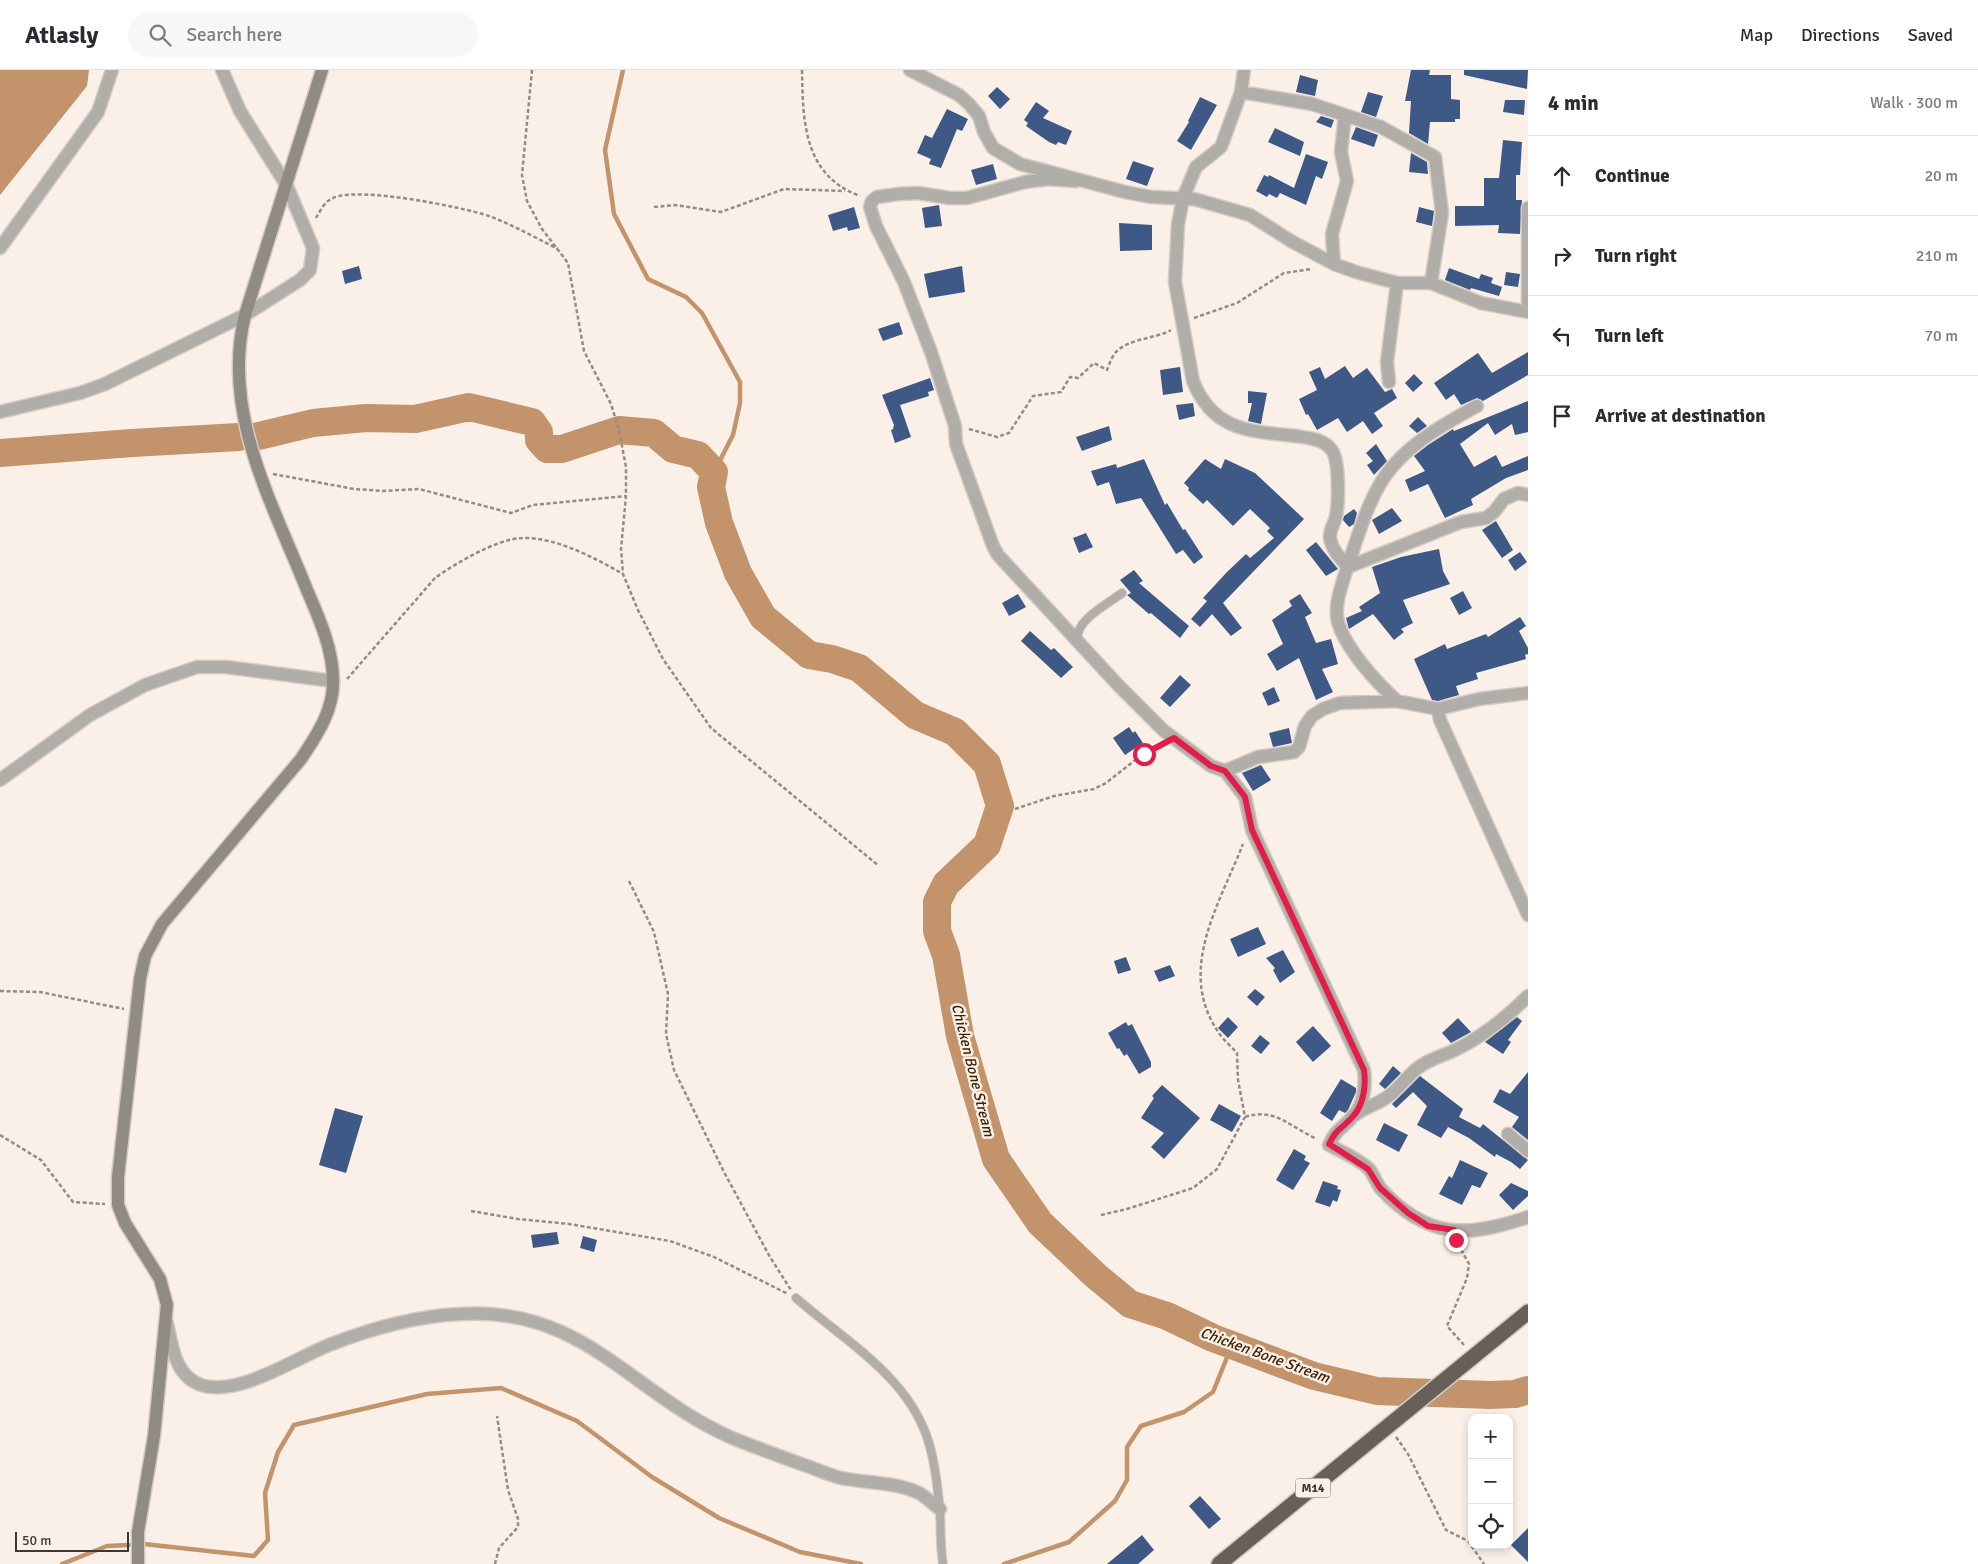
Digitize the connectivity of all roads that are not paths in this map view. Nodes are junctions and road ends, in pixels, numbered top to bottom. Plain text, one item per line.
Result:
1 (112, 70) edge
2 (222, 70) edge
3 (322, 70) edge
4 (910, 70) edge
5 (1244, 70) edge
6 (1241, 92) junction
7 (1344, 115) junction
8 (1076, 180) junction
9 (287, 186) junction
10 (1183, 198) junction
11 (1528, 208) edge
12 (0, 248) edge
13 (1334, 264) junction
14 (1398, 283) junction
15 (1431, 283) junction
16 (1528, 303) edge
17 (1528, 312) edge
18 (245, 315) junction
19 (1389, 382) dead end
20 (1477, 406) dead end
21 (0, 412) edge
22 (1528, 496) edge
23 (1348, 567) junction
24 (1122, 593) dead end
25 (1079, 643) junction
26 (334, 682) junction
27 (1528, 693) edge
28 (1397, 701) junction
29 (1438, 709) junction
30 (1225, 771) junction
31 (0, 780) edge
32 (1528, 915) edge
33 (1528, 996) edge
34 (1355, 1115) junction
35 (1508, 1134) dead end
36 (1528, 1151) edge
37 (1528, 1217) edge
38 (796, 1298) road end
39 (1528, 1312) edge
40 (166, 1323) junction
41 (940, 1509) junction
42 (138, 1564) edge
43 (943, 1564) edge
44 (1219, 1564) edge

1 - 12 street
2 - 9 street
3 - 9 street
4 - 8 street
5 - 6 street
6 - 7 street
6 - 10 street
7 - 13 street
7 - 15 street
8 - 10 street
8 - 25 street
9 - 18 street
9 - 18 street
10 - 13 street
10 - 23 street
11 - 16 street
13 - 14 street
14 - 15 street
14 - 19 street
15 - 17 street
18 - 21 street
18 - 26 street
20 - 23 street
22 - 23 street
23 - 28 street
24 - 25 lane
25 - 30 street
26 - 31 street
26 - 40 street
27 - 29 street
28 - 29 street
28 - 30 street
29 - 32 street
30 - 34 street
33 - 34 street
34 - 37 street
35 - 36 street
38 - 41 lane
39 - 44 highway, M14
40 - 41 street
40 - 42 street
41 - 43 lane

